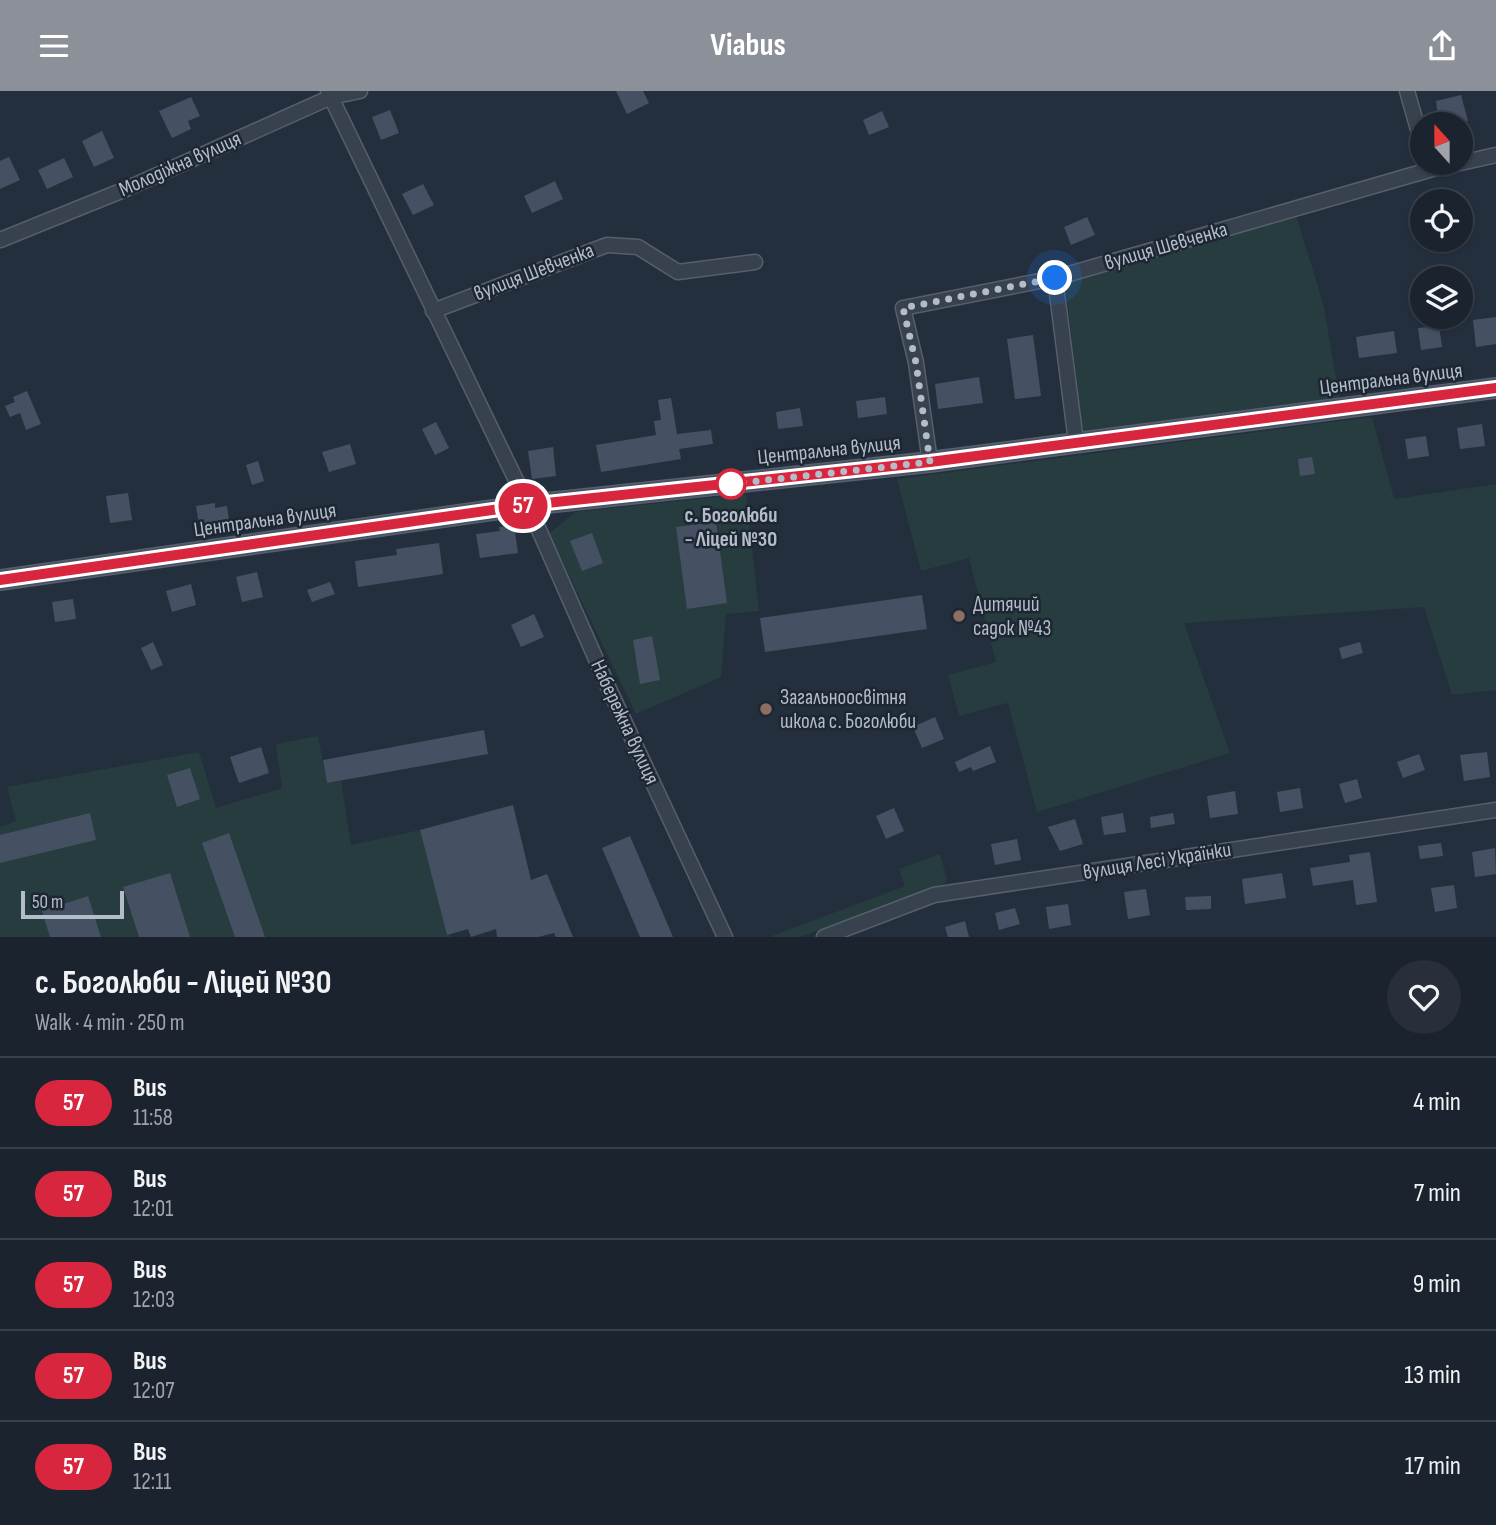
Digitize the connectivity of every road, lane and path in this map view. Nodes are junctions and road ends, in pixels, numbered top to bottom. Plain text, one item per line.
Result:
1 (360, 91) edge
2 (1408, 91) edge
3 (329, 94) edge
4 (1414, 112) edge
5 (1496, 155) edge
6 (1474, 159) edge
7 (1410, 172) edge
8 (0, 240) edge
9 (755, 262) dead end
10 (1055, 278) junction
11 (433, 311) junction
12 (1496, 388) edge
13 (1076, 442) junction
14 (930, 462) junction
15 (528, 505) junction
16 (0, 580) edge
17 (1496, 810) edge
18 (725, 937) edge
19 (824, 937) edge

1 - 3 street, Молодіжна вулиця
2 - 4 street
3 - 8 street, Молодіжна вулиця
3 - 11 street
5 - 6 street, вулиця Шевченка
7 - 10 street, вулиця Шевченка
9 - 11 street, вулиця Шевченка
10 - 13 street
10 - 14 street, вулиця Шевченка
11 - 15 street
12 - 13 street, Центральна вулиця
13 - 14 street, Центральна вулиця
14 - 15 street, Центральна вулиця
15 - 16 street, Центральна вулиця
15 - 18 street, Набережна вулиця
17 - 19 street, вулиця Лесі Українки

